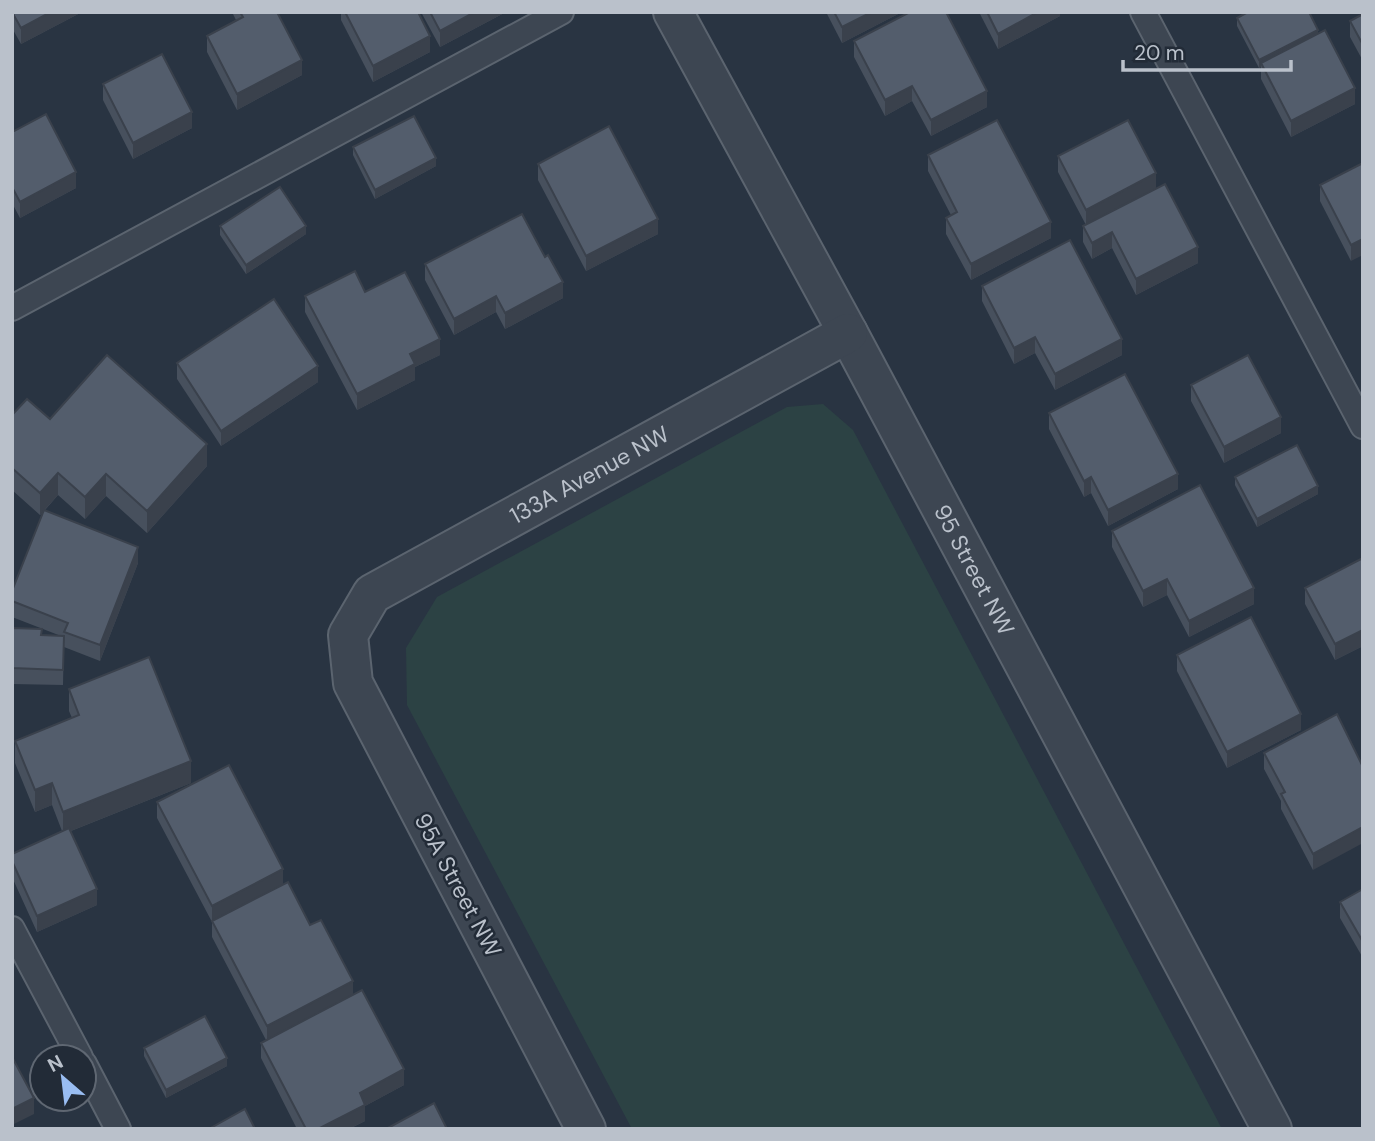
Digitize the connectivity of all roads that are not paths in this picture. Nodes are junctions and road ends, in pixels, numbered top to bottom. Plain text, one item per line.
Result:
1 (561, 12) edge
2 (673, 12) edge
3 (1143, 12) edge
4 (12, 308) edge
5 (848, 334) junction
6 (1363, 426) edge
7 (348, 635) joint
8 (12, 929) edge
9 (73, 1043) edge
10 (98, 1091) edge
11 (118, 1129) edge
12 (586, 1129) edge
13 (1272, 1129) edge

1 - 4 lane
2 - 5 street, 95 Street NW
3 - 6 lane
5 - 7 street, 133A Avenue NW
5 - 13 street, 95 Street NW
7 - 12 street, 95A Street NW
8 - 9 lane
10 - 11 lane

